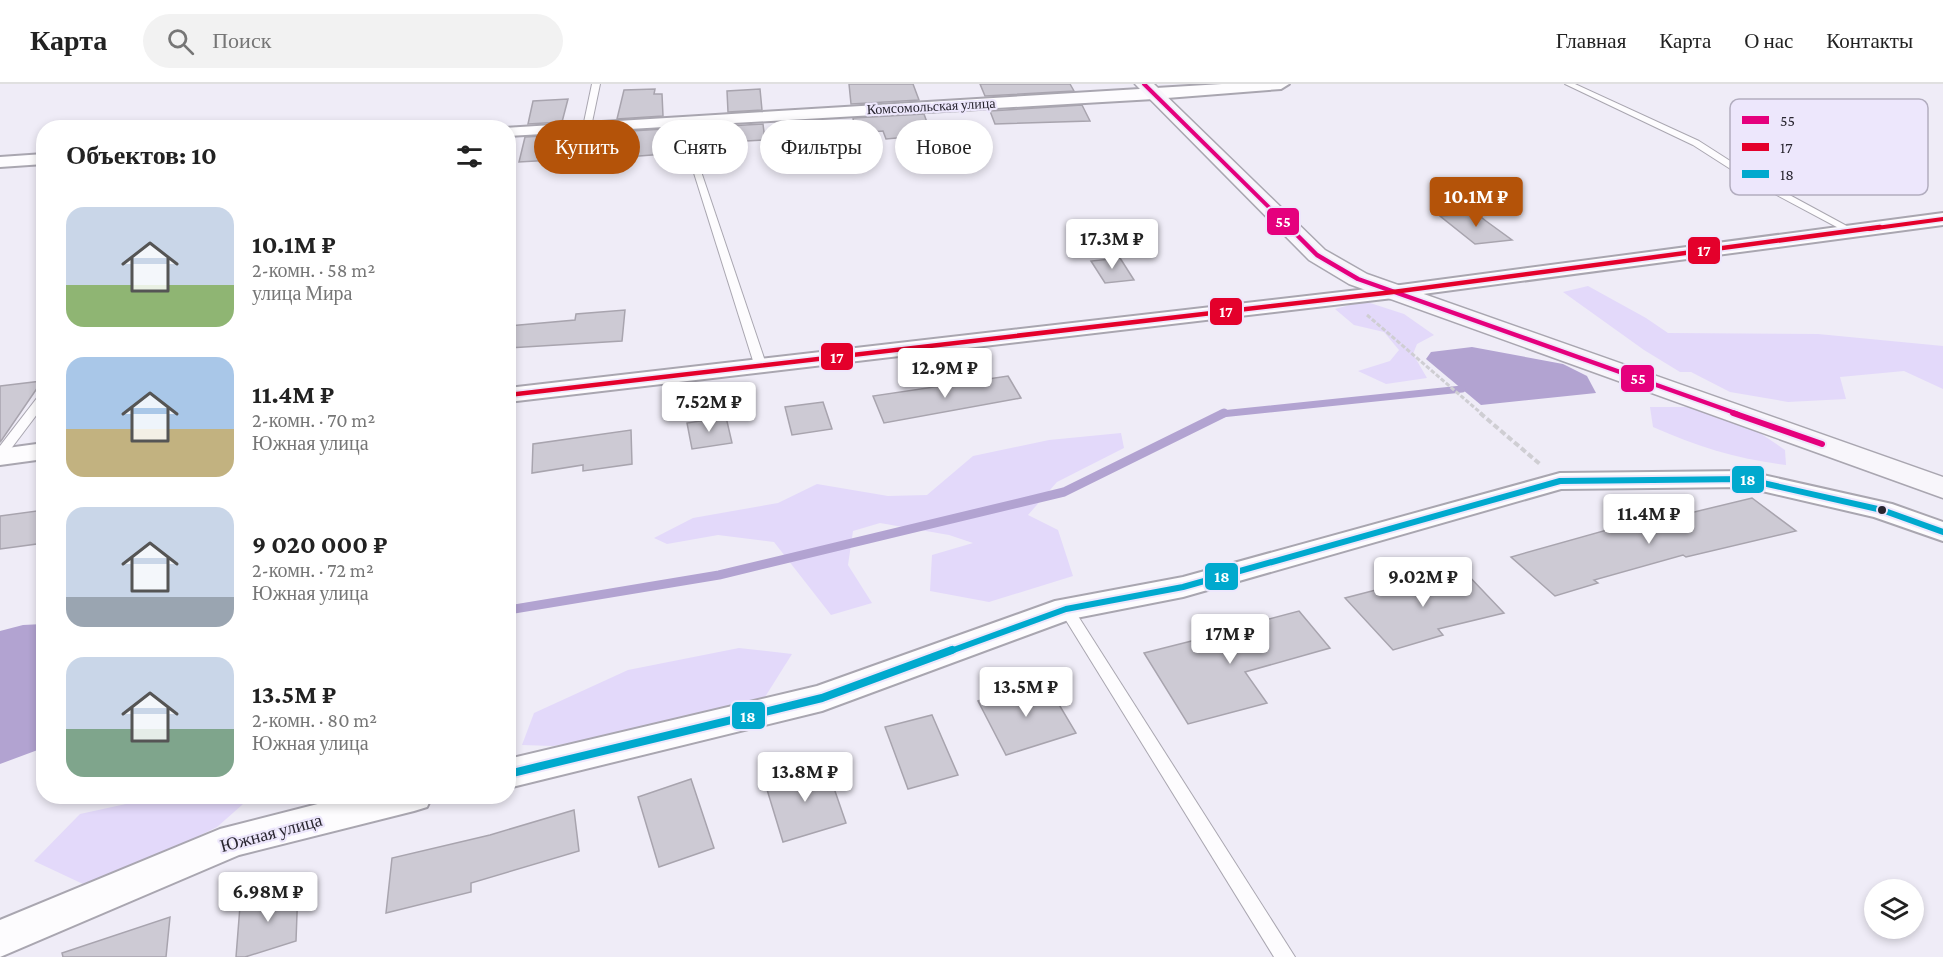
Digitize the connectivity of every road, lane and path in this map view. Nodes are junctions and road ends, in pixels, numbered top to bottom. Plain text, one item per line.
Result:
1 (596, 84) edge
2 (1281, 84) edge
3 (1569, 84) edge
4 (1149, 89) edge
5 (588, 120) edge
6 (695, 120) edge
7 (534, 130) edge
8 (516, 131) edge
9 (36, 160) edge
10 (0, 162) edge
11 (1730, 165) edge
12 (697, 174) edge
13 (1784, 195) edge
14 (1943, 219) edge
15 (1851, 231) junction
16 (1393, 292) junction
17 (1346, 297) junction
18 (760, 364) junction
19 (516, 394) edge
20 (36, 407) edge
21 (36, 452) edge
22 (0, 456) edge
23 (1560, 481) junction
24 (1943, 488) edge
25 (1943, 532) edge
26 (1066, 609) junction
27 (516, 772) edge
28 (381, 804) edge
29 (0, 939) edge
30 (1286, 957) edge

1 - 5 lane
2 - 4 street, Комсомольская улица
3 - 11 lane
4 - 6 street, Комсомольская улица
4 - 16 main road
7 - 8 street, Комсомольская улица
9 - 10 street
12 - 18 lane
13 - 15 lane
14 - 15 street
15 - 16 street
16 - 17 street
16 - 24 main road
17 - 18 street
17 - 23 path
18 - 19 street
20 - 22 lane
21 - 22 street
23 - 25 street
23 - 26 street
26 - 27 street
26 - 30 lane
28 - 29 street, Южная улица

